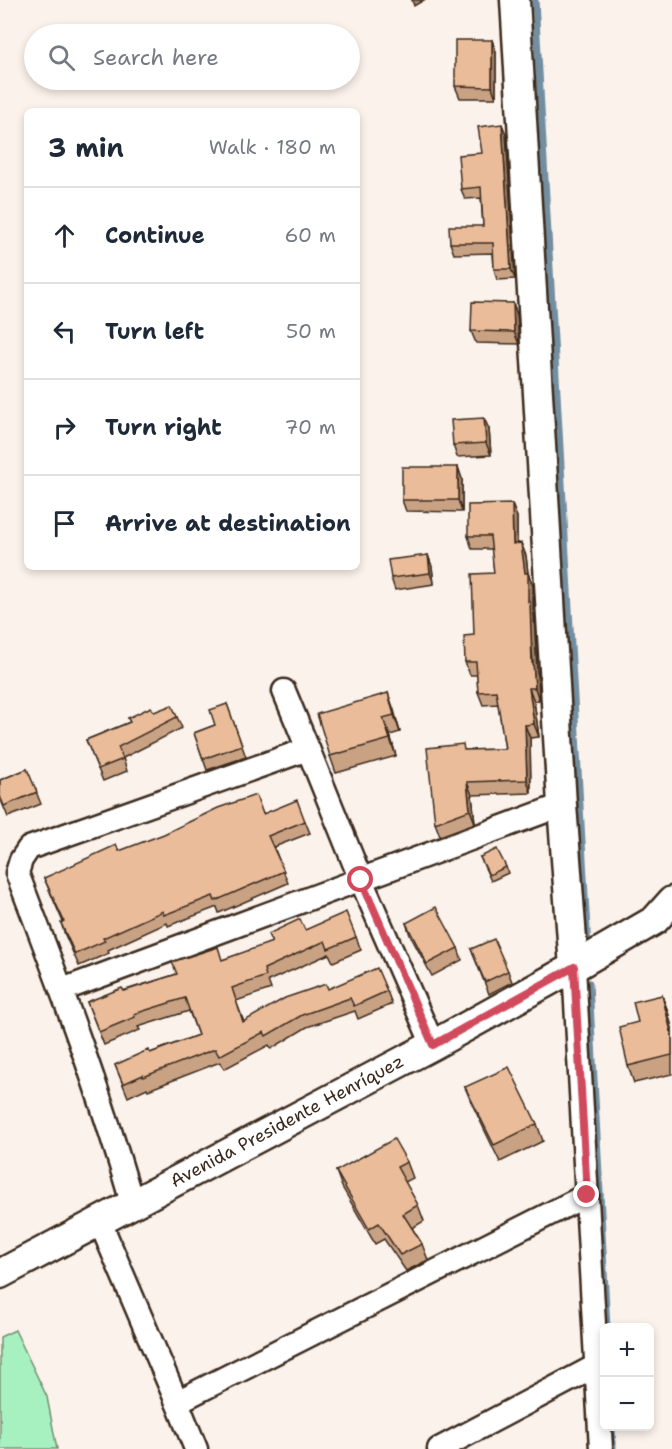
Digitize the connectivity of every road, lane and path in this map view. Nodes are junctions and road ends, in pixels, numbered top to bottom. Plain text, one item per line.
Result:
1 (515, 0) edge
2 (284, 691) dead end
3 (308, 749) junction
4 (562, 805) junction
5 (361, 880) junction
6 (672, 901) edge
7 (574, 967) junction
8 (62, 990) junction
9 (433, 1045) junction
10 (587, 1195) junction
11 (132, 1203) junction
12 (100, 1222) junction
13 (0, 1274) edge
14 (596, 1366) junction
15 (177, 1402) junction
16 (196, 1449) edge
17 (439, 1449) edge
18 (601, 1449) edge

1 - 4 street
2 - 3 street
3 - 5 street
3 - 8 street
4 - 5 street
4 - 7 street
5 - 8 street
5 - 9 street
6 - 7 street, Avenida Presidente Henríquez
7 - 9 street, Avenida Presidente Henríquez
7 - 10 street
8 - 11 street
9 - 11 street, Avenida Presidente Henríquez
10 - 14 street
10 - 15 street
11 - 12 street, Avenida Presidente Henríquez
12 - 13 street, Avenida Presidente Henríquez
12 - 15 street
14 - 17 street
14 - 18 street
15 - 16 street

